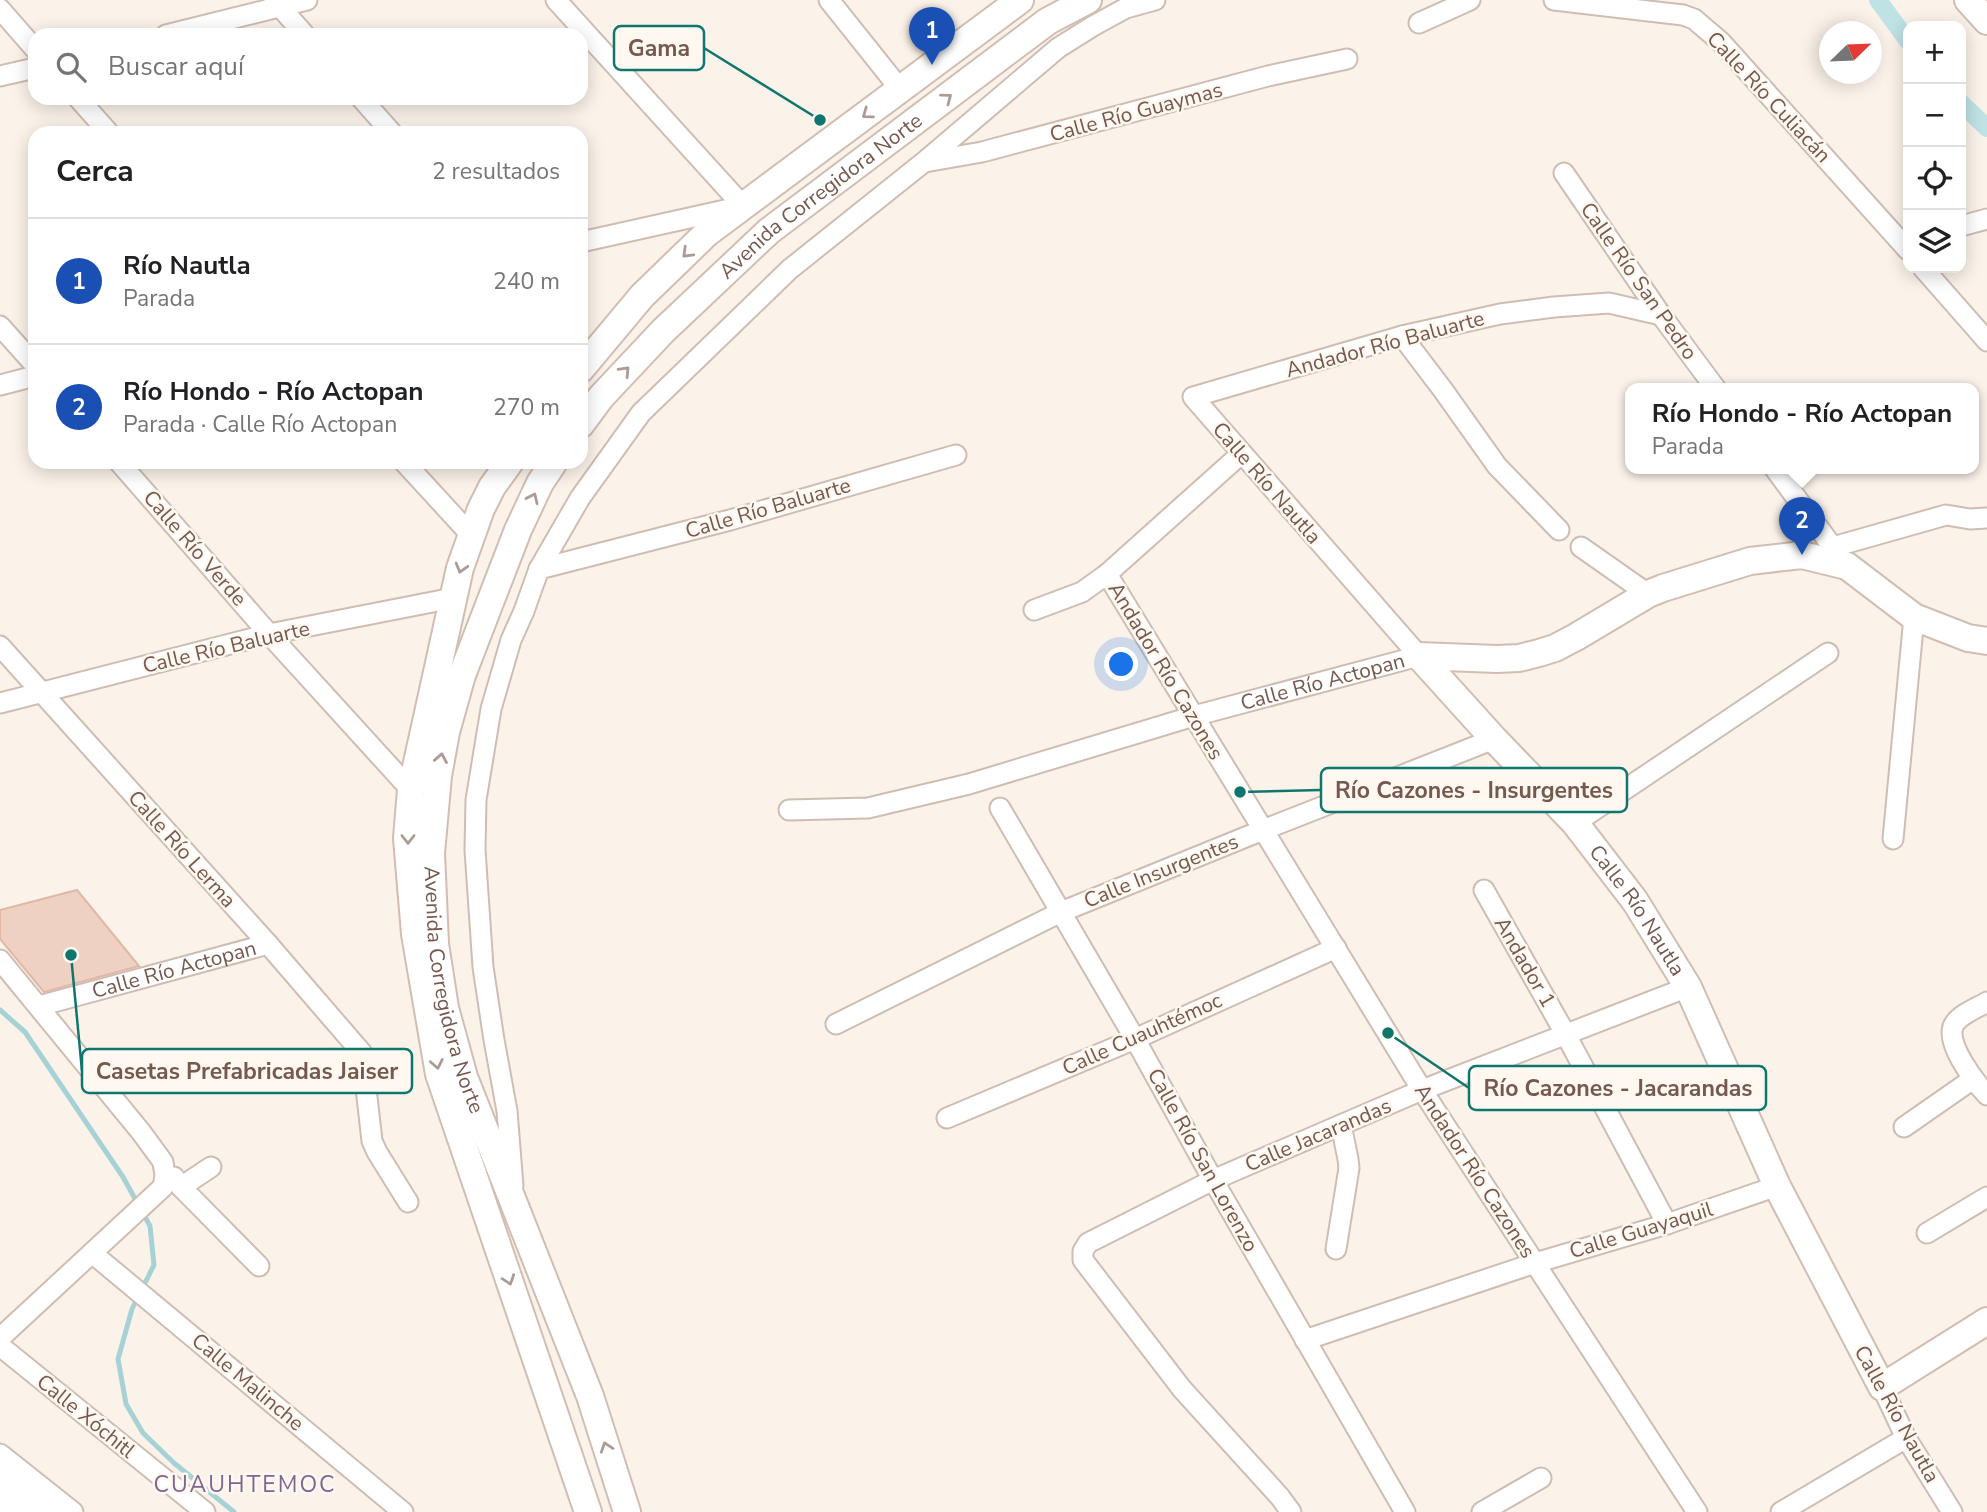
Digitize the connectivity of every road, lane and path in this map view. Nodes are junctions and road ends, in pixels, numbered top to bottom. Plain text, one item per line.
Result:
1 (307, 0) edge
2 (556, 0) edge
3 (829, 0) edge
4 (1020, 0) edge
5 (1088, 0) edge
6 (1155, 0) edge
7 (1470, 0) edge
8 (1554, 0) edge
9 (1968, 0) edge
10 (277, 3) edge
11 (0, 9) edge
12 (1987, 21) edge
13 (1419, 23) dead end
14 (190, 28) edge
15 (299, 28) edge
16 (581, 28) edge
17 (588, 35) edge
18 (28, 41) edge
19 (1347, 59) dead end
20 (28, 70) edge
21 (0, 76) edge
22 (900, 89) junction
23 (85, 105) edge
24 (367, 105) edge
25 (103, 126) edge
26 (386, 126) edge
27 (924, 162) junction
28 (1564, 173) dead end
29 (743, 206) junction
30 (1987, 219) edge
31 (1966, 225) edge
32 (588, 240) edge
33 (1903, 241) edge
34 (1927, 273) edge
35 (1661, 315) junction
36 (0, 326) edge
37 (1402, 336) junction
38 (1987, 341) edge
39 (28, 357) edge
40 (588, 361) edge
41 (28, 378) edge
42 (1712, 383) edge
43 (0, 385) edge
44 (1193, 397) joint
45 (588, 415) edge
46 (1241, 454) junction
47 (956, 455) dead end
48 (125, 469) edge
49 (410, 469) edge
50 (505, 469) edge
51 (549, 469) edge
52 (1779, 474) edge
53 (1987, 518) edge
54 (1559, 530) dead end
55 (471, 535) junction
56 (1581, 547) dead end
57 (1840, 556) junction
58 (539, 569) junction
59 (1107, 574) junction
60 (1648, 594) junction
61 (453, 598) junction
62 (1034, 611) dead end
63 (1914, 617) junction
64 (269, 634) junction
65 (1987, 641) edge
66 (0, 646) edge
67 (1828, 653) dead end
68 (1419, 656) junction
69 (41, 693) junction
70 (0, 703) edge
71 (1194, 716) junction
72 (1494, 739) junction
73 (411, 790) junction
74 (1000, 808) dead end
75 (789, 810) dead end
76 (1575, 823) junction
77 (1263, 830) junction
78 (1894, 839) dead end
79 (1483, 890) dead end
80 (1061, 912) junction
81 (268, 944) junction
82 (1336, 948) junction
83 (0, 960) edge
84 (1688, 987) junction
85 (1987, 1002) edge
86 (39, 1006) junction
87 (836, 1024) dead end
88 (1566, 1035) junction
89 (1135, 1039) junction
90 (1973, 1079) junction
91 (1422, 1090) junction
92 (1987, 1095) edge
93 (947, 1118) dead end
94 (1340, 1125) junction
95 (1904, 1127) dead end
96 (163, 1162) junction
97 (211, 1167) dead end
98 (1213, 1180) junction
99 (1777, 1186) junction
100 (181, 1187) junction
101 (1987, 1197) edge
102 (408, 1202) dead end
103 (515, 1204) junction
104 (1667, 1224) junction
105 (1927, 1233) dead end
106 (1336, 1249) dead end
107 (92, 1253) junction
108 (1535, 1262) junction
109 (259, 1266) dead end
110 (1987, 1321) edge
111 (0, 1338) edge
112 (1305, 1340) junction
113 (0, 1346) edge
114 (1882, 1387) junction
115 (1906, 1438) junction
116 (0, 1454) edge
117 (0, 1476) edge
118 (1541, 1478) dead end
119 (0, 1502) edge
120 (14, 1512) edge
121 (45, 1512) edge
122 (73, 1512) edge
123 (205, 1512) edge
124 (403, 1512) edge
125 (588, 1512) edge
126 (626, 1512) edge
127 (1291, 1512) edge
128 (1405, 1512) edge
129 (1482, 1512) edge
130 (1697, 1512) edge
131 (1781, 1512) edge
132 (1952, 1512) edge

1 - 10 street
2 - 16 street
3 - 22 street
4 - 22 main road, Avenida Corregidora Norte
45 -> 5 main road, Avenida Corregidora Norte
6 - 27 street
7 - 13 street
8 - 33 street, Calle Río Culiacán
9 - 12 main road
10 - 14 street
10 - 15 street
11 - 18 street
17 - 29 street
19 - 27 street, Calle Río Guaymas
20 - 21 street
22 -> 29 main road, Avenida Corregidora Norte
23 - 25 street
24 - 26 street
27 - 58 street
28 - 35 street, Calle Río San Pedro
29 - 32 street
29 -> 40 main road, Avenida Corregidora Norte
30 - 31 street
34 - 38 street
35 - 37 street, Andador Río Baluarte
35 - 42 street, Calle Río San Pedro
36 - 39 street
37 - 44 street, Andador Río Baluarte
37 - 54 street
41 - 43 street
44 - 46 street, Calle Río Nautla
46 - 59 street
46 - 68 street, Calle Río Nautla
47 - 58 street, Calle Río Baluarte
48 - 64 street, Calle Río Verde
49 - 55 street
50 - 55 main road, Avenida Corregidora Norte
103 -> 51 main road, Avenida Corregidora Norte
52 - 57 street
53 - 57 street, Calle Río Actopan
55 -> 61 main road, Avenida Corregidora Norte
56 - 60 street
57 - 60 main road, Calle Río Actopan
57 - 63 main road
58 - 103 street
59 - 62 street
59 - 71 street, Andador Río Cazones
60 - 68 main road, Calle Río Actopan
61 - 64 street, Calle Río Baluarte
61 - 73 main road, Avenida Corregidora Norte
63 - 65 main road
63 - 78 street
64 - 69 street, Calle Río Baluarte
64 - 73 street, Calle Río Verde
66 - 69 street, Calle Río Lerma
67 - 76 street
68 - 71 street, Calle Río Actopan
68 - 72 main road, Calle Río Nautla
69 - 70 street, Calle Río Baluarte
69 - 81 street, Calle Río Lerma
71 - 75 street, Calle Río Actopan
71 - 77 street, Andador Río Cazones
72 - 76 main road, Calle Río Nautla
72 - 77 street, Calle Insurgentes
73 -> 125 main road, Avenida Corregidora Norte
74 - 80 street, Calle Río San Lorenzo
76 - 84 main road, Calle Río Nautla
77 - 80 street, Calle Insurgentes
77 - 82 street, Andador Río Cazones
79 - 88 street, Andador 1
80 - 87 street, Calle Insurgentes
80 - 89 street, Calle Río San Lorenzo
81 - 86 street, Calle Río Actopan
81 - 102 street, Calle Río Lerma
82 - 89 street, Calle Cuauhtémoc
82 - 91 street, Andador Río Cazones
83 - 86 street
84 - 88 street, Calle Jacarandas
84 - 99 main road, Calle Río Nautla
85 - 90 street
86 - 96 street
88 - 91 street, Calle Jacarandas
88 - 104 street, Andador 1
89 - 93 street, Calle Cuauhtémoc
89 - 98 street, Calle Río San Lorenzo
90 - 92 street
90 - 95 street
91 - 94 street, Calle Jacarandas
91 - 108 street, Andador Río Cazones
94 - 98 street, Calle Jacarandas
94 - 106 street
96 - 100 street
96 - 107 street
97 - 100 street
98 - 112 street, Calle Río San Lorenzo
98 - 127 street, Calle Jacarandas
99 - 104 street, Calle Guayaquil
99 - 114 main road, Calle Río Nautla
100 - 109 street
101 - 105 street
126 -> 103 main road, Avenida Corregidora Norte
104 - 108 street, Calle Guayaquil
107 - 111 street
107 - 124 street, Calle Malinche
108 - 112 street, Calle Guayaquil
108 - 130 street, Andador Río Cazones
110 - 114 main road
112 - 128 street, Calle Río San Lorenzo
113 - 123 street, Calle Xóchitl
114 - 115 street, Calle Río Nautla
115 - 131 street
115 - 132 street, Calle Río Nautla
116 - 122 street
117 - 121 main road
118 - 129 street
119 - 120 main road

